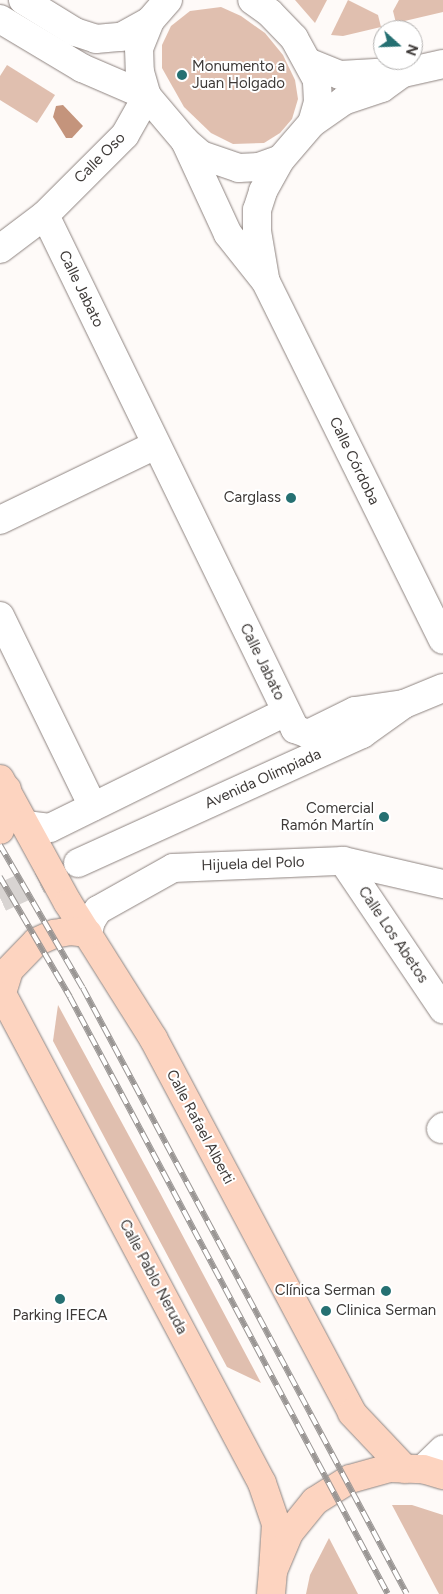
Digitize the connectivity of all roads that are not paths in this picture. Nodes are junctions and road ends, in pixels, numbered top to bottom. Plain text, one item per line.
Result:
1 (23, 0) edge
2 (168, 0) edge
3 (252, 0) edge
4 (0, 19) edge
5 (150, 21) junction
6 (310, 63) junction
7 (443, 64) edge
8 (403, 73) junction
9 (147, 96) junction
10 (312, 123) junction
11 (185, 141) junction
12 (281, 159) junction
13 (45, 215) junction
14 (0, 249) edge
15 (266, 282) junction
16 (156, 445) junction
17 (0, 520) edge
18 (0, 616) edge
19 (443, 640) edge
20 (443, 688) edge
21 (404, 704) junction
22 (286, 712) junction
23 (3, 784) edge
24 (93, 807) junction
25 (13, 827) edge
26 (343, 860) junction
27 (78, 863) tunnel mouth
28 (443, 884) edge
29 (88, 933) junction
30 (1, 992) edge
31 (443, 1009) edge
32 (443, 1450) edge
33 (424, 1471) edge
34 (272, 1583) edge

1 - 5 street
2 - 5 street
3 - 6 street
4 - 9 street
5 - 9 street
6 - 8 street
6 - 10 street
7 - 8 street
8 - 10 street
9 - 11 street
9 - 13 street, Calle Oso
10 - 12 street, Calle Córdoba
11 - 12 street
11 - 15 street, Calle Córdoba
12 - 15 street, Calle Córdoba
13 - 14 street, Calle Oso
13 - 16 street, Calle Jabato
15 - 19 street, Calle Córdoba
16 - 17 street
16 - 22 street, Calle Jabato
18 - 24 street
20 - 21 street, Avenida Olimpiada
21 - 22 street
21 - 27 street, Avenida Olimpiada
22 - 24 street, Calle Jabato
23 - 25 main road, Calle Rafael Alberti
24 - 25 street, Calle Jabato
25 - 29 main road, Calle Rafael Alberti
26 - 28 street, Hijuela del Polo
26 - 29 street, Hijuela del Polo
26 - 31 street, Calle Los Abetos
29 - 30 main road
29 - 33 main road, Calle Rafael Alberti
30 - 34 main road, Calle Pablo Neruda
32 - 33 street
33 - 34 main road

